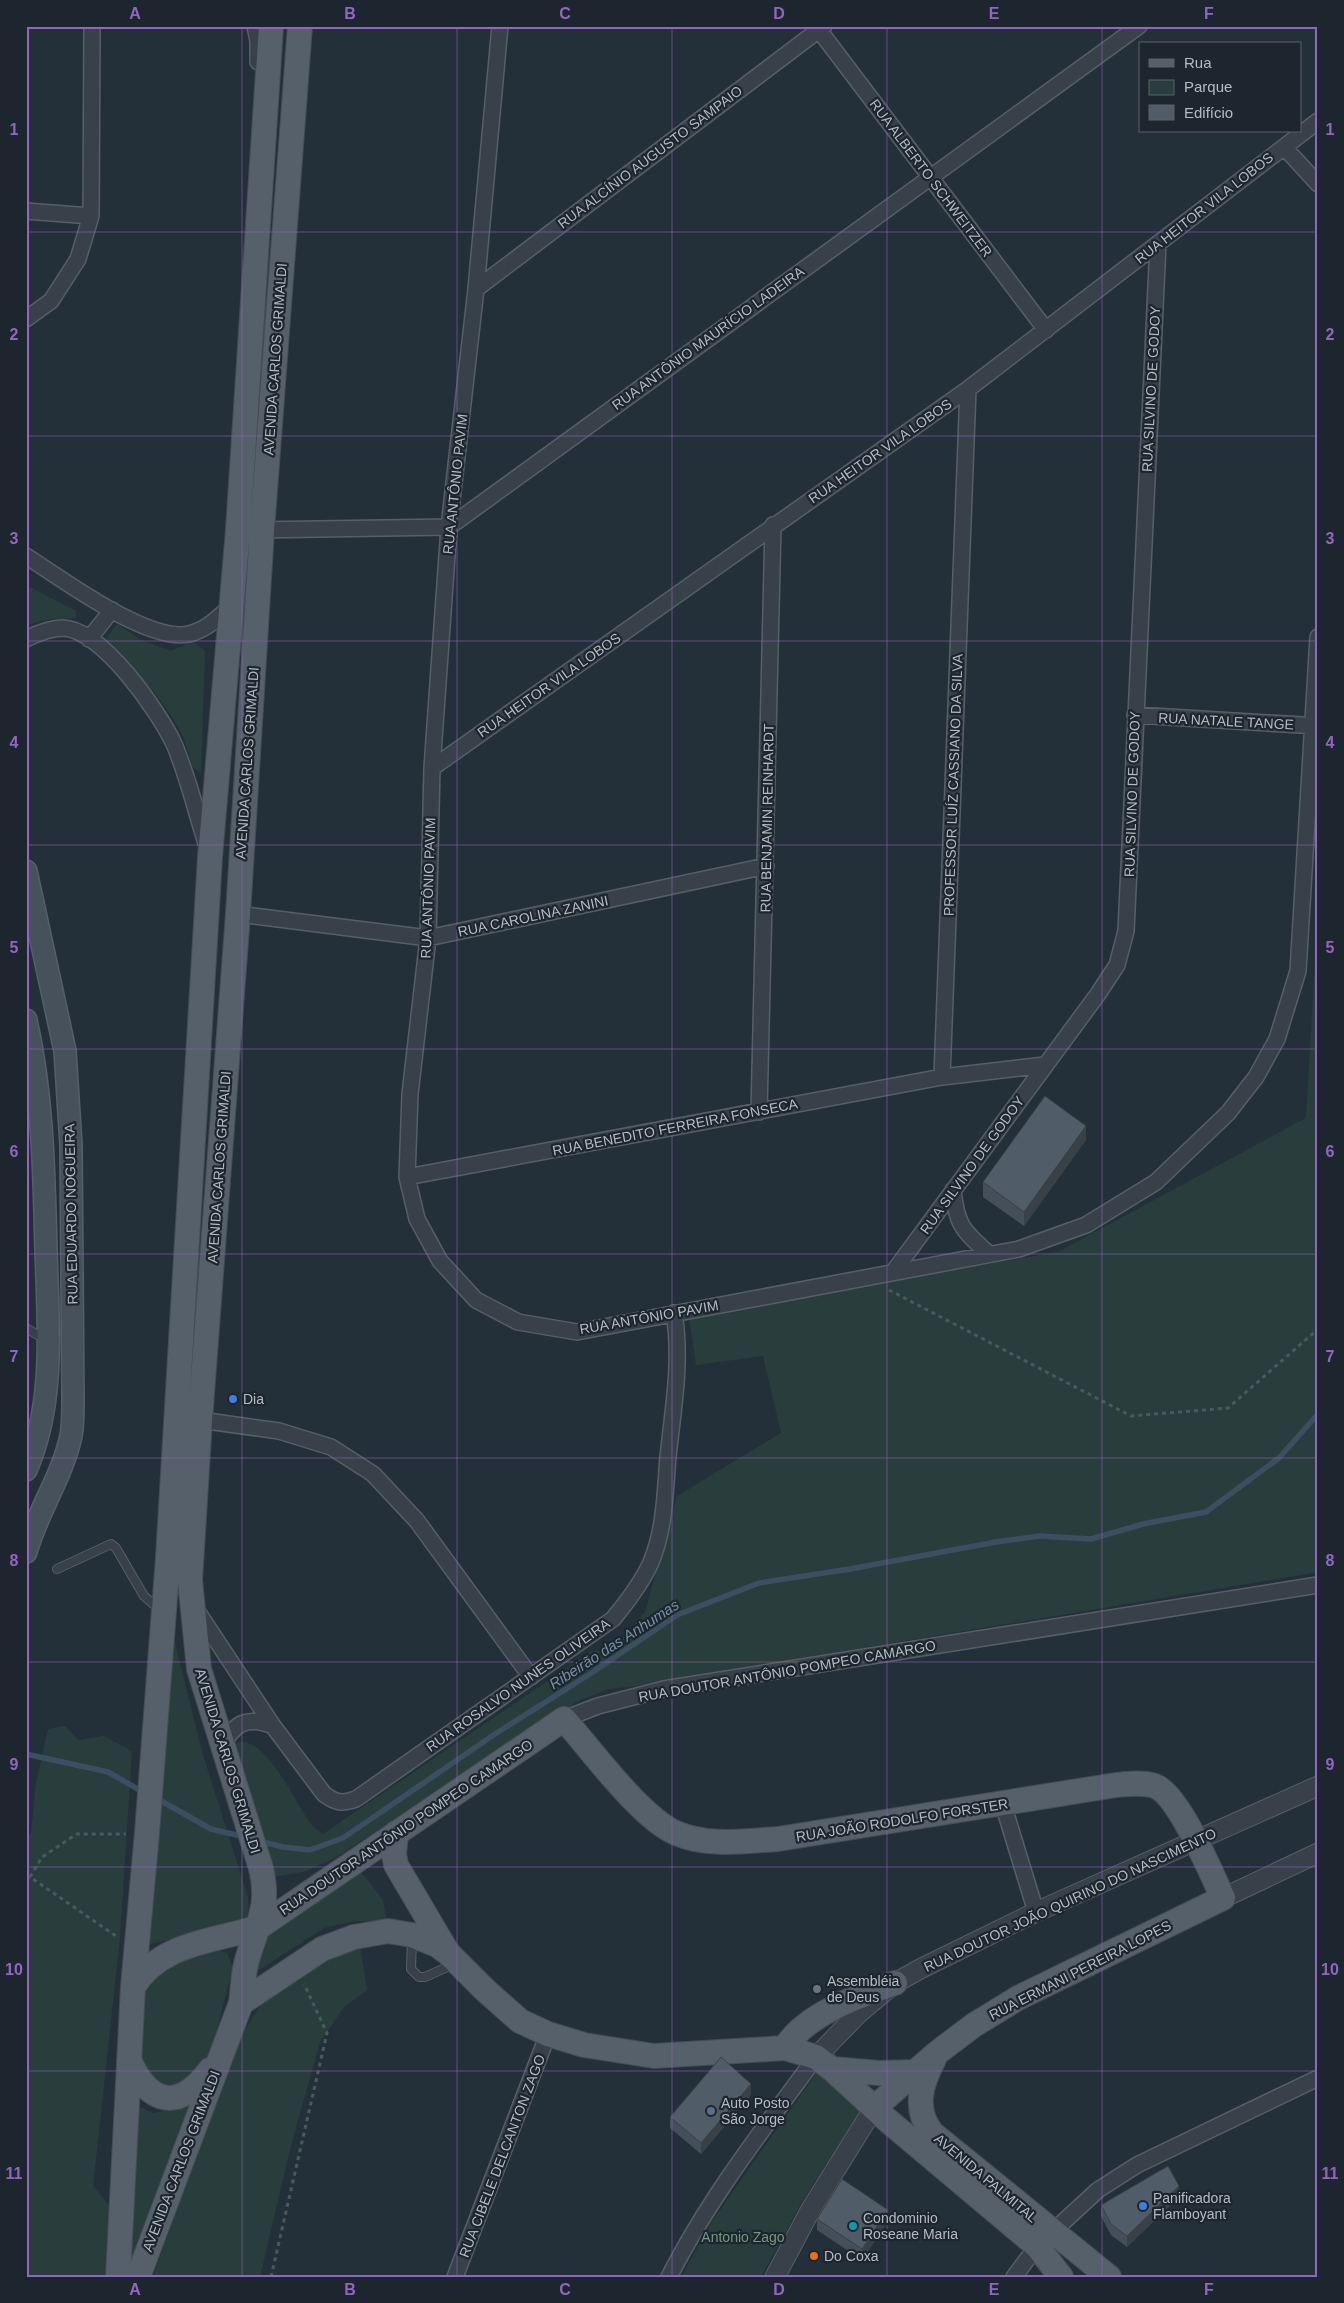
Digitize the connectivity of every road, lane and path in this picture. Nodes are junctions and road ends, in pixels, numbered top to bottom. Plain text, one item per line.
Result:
1 (92, 26) edge
2 (255, 26) edge
3 (271, 26) edge
4 (300, 26) edge
5 (500, 26) edge
6 (1139, 26) edge
7 (819, 28) edge
8 (1318, 121) edge
9 (265, 128) junction
10 (1284, 147) junction
11 (930, 177) junction
12 (1318, 184) edge
13 (26, 211) edge
14 (91, 216) junction
15 (1158, 244) junction
16 (476, 289) junction
17 (26, 319) edge
18 (1046, 330) junction
19 (968, 389) junction
20 (773, 525) junction
21 (449, 527) junction
22 (238, 530) junction
23 (262, 530) junction
24 (26, 556) edge
25 (230, 607) junction
26 (112, 610) junction
27 (1318, 637) edge
28 (26, 639) edge
29 (89, 639) junction
30 (1135, 716) junction
31 (1315, 726) edge
32 (432, 768) junction
33 (210, 858) junction
34 (766, 866) junction
35 (26, 871) edge
36 (238, 914) junction
37 (428, 938) junction
38 (26, 1020) edge
39 (1045, 1065) junction
40 (942, 1077) junction
41 (760, 1112) junction
42 (407, 1177) junction
43 (953, 1190) junction
44 (989, 1254) junction
45 (894, 1270) junction
46 (863, 1277) junction
47 (674, 1313) junction
48 (26, 1328) edge
49 (1318, 1329) edge
50 (48, 1341) junction
51 (200, 1420) junction
52 (26, 1470) edge
53 (26, 1552) edge
54 (57, 1569) dead end
55 (1318, 1585) edge
56 (192, 1604) junction
57 (164, 1614) junction
58 (531, 1677) junction
59 (564, 1720) junction
60 (273, 1726) junction
61 (222, 1747) junction
62 (1318, 1786) edge
63 (1003, 1804) junction
64 (396, 1833) junction
65 (147, 1837) junction
66 (1196, 1840) junction
67 (1318, 1853) edge
68 (28, 1877) edge
69 (1223, 1898) junction
70 (1036, 1912) junction
71 (259, 1927) junction
72 (412, 1935) junction
73 (136, 1941) junction
74 (453, 1958) junction
75 (296, 1966) junction
76 (895, 1983) junction
77 (133, 1987) junction
78 (240, 2003) junction
79 (548, 2034) junction
80 (785, 2048) junction
81 (937, 2052) junction
82 (220, 2059) junction
83 (129, 2060) junction
84 (824, 2063) junction
85 (914, 2072) junction
86 (1318, 2078) edge
87 (874, 2108) junction
88 (1044, 2239) junction
89 (118, 2277) edge
90 (138, 2277) edge
91 (271, 2277) edge
92 (456, 2277) edge
93 (669, 2277) edge
94 (775, 2277) edge
95 (1014, 2277) edge
96 (1061, 2277) edge
97 (1109, 2277) edge

1 - 14 street
2 - 9 street
3 - 9 main road, AVENIDA CARLOS GRIMALDI
4 - 23 main road, AVENIDA CARLOS GRIMALDI
5 - 16 street, RUA ANTÔNIO PAVIM
6 - 11 street, RUA ANTÔNIO MAURÍCIO LADEIRA
7 - 11 street, RUA ALBERTO SCHWEITZER
7 - 16 street, RUA ALCÍNIO AUGUSTO SAMPAIO
8 - 10 street, RUA HEITOR VILA LOBOS
9 - 22 main road, AVENIDA CARLOS GRIMALDI
10 - 12 street
10 - 15 street, RUA HEITOR VILA LOBOS
11 - 18 street, RUA ALBERTO SCHWEITZER
11 - 21 street, RUA ANTÔNIO MAURÍCIO LADEIRA
13 - 14 street
14 - 17 street
15 - 18 street, RUA HEITOR VILA LOBOS
15 - 30 street, RUA SILVINO DE GODOY
16 - 21 street, RUA ANTÔNIO PAVIM
18 - 19 street, RUA HEITOR VILA LOBOS
19 - 20 street, RUA HEITOR VILA LOBOS
19 - 40 street, PROFESSOR LUÍZ CASSIANO DA SILVA
20 - 32 street, RUA HEITOR VILA LOBOS
20 - 34 street, RUA BENJAMIN REINHARDT
21 - 23 street
21 - 32 street, RUA ANTÔNIO PAVIM
22 - 23 street
22 - 25 main road, AVENIDA CARLOS GRIMALDI
23 - 36 main road, AVENIDA CARLOS GRIMALDI
24 - 26 street
25 - 26 street
25 - 33 main road, AVENIDA CARLOS GRIMALDI
26 - 29 street
27 - 31 street, RUA ANTÔNIO PAVIM
28 - 29 street
29 - 33 street
30 - 31 street, RUA NATALE TANGE
30 - 39 street, RUA SILVINO DE GODOY
31 - 44 street, RUA ANTÔNIO PAVIM
32 - 37 street, RUA ANTÔNIO PAVIM
33 - 57 main road, AVENIDA CARLOS GRIMALDI
34 - 37 street, RUA CAROLINA ZANINI
34 - 41 street, RUA BENJAMIN REINHARDT
35 - 53 main road, RUA EDUARDO NOGUEIRA
36 - 37 street, RUA CAROLINA ZANINI
36 - 51 main road, AVENIDA CARLOS GRIMALDI
37 - 42 street, RUA ANTÔNIO PAVIM
38 - 50 main road, RUA EDUARDO NOGUEIRA
39 - 40 street
39 - 43 street, RUA SILVINO DE GODOY
40 - 41 street, RUA BENEDITO FERREIRA FONSECA
41 - 42 street, RUA BENEDITO FERREIRA FONSECA
42 - 47 street, RUA ANTÔNIO PAVIM
43 - 44 street
43 - 45 street, RUA SILVINO DE GODOY
44 - 45 street, RUA ANTÔNIO PAVIM
45 - 46 street, RUA ANTÔNIO PAVIM
46 - 47 street, RUA ANTÔNIO PAVIM
46 - 49 path
47 - 58 street, RUA ROSALVO NUNES OLIVEIRA
48 - 50 lane
50 - 52 main road, RUA EDUARDO NOGUEIRA
51 - 56 main road, AVENIDA CARLOS GRIMALDI
51 - 58 street
54 - 57 lane
55 - 59 street, RUA DOUTOR ANTÔNIO POMPEO CAMARGO
56 - 60 street, RUA ROSALVO NUNES OLIVEIRA
56 - 61 main road, AVENIDA CARLOS GRIMALDI
57 - 65 main road, AVENIDA CARLOS GRIMALDI
58 - 60 street, RUA ROSALVO NUNES OLIVEIRA
59 - 63 main road, RUA JOÃO RODOLFO FORSTER
59 - 64 main road, RUA DOUTOR ANTÔNIO POMPEO CAMARGO
60 - 61 street
61 - 71 main road, AVENIDA CARLOS GRIMALDI
62 - 66 street, RUA DOUTOR JOÃO QUIRINO DO NASCIMENTO
63 - 66 main road, RUA JOÃO RODOLFO FORSTER
63 - 70 street
64 - 71 main road, RUA DOUTOR ANTÔNIO POMPEO CAMARGO
64 - 74 main road
65 - 68 path
65 - 73 main road, AVENIDA CARLOS GRIMALDI
66 - 69 main road, RUA JOÃO RODOLFO FORSTER
66 - 70 street, RUA DOUTOR JOÃO QUIRINO DO NASCIMENTO
67 - 69 street, RUA ERMANI PEREIRA LOPES
68 - 73 path
69 - 81 main road, RUA ERMANI PEREIRA LOPES
70 - 76 street, RUA DOUTOR JOÃO QUIRINO DO NASCIMENTO
71 - 77 main road, RUA DOUTOR ANTÔNIO POMPEO CAMARGO
71 - 78 main road, AVENIDA CARLOS GRIMALDI
72 - 74 main road
72 - 74 lane
72 - 75 main road
73 - 77 main road, AVENIDA CARLOS GRIMALDI
74 - 79 main road
75 - 78 main road
75 - 91 path
76 - 80 main road
76 - 84 street, RUA DOUTOR JOÃO QUIRINO DO NASCIMENTO
77 - 83 main road, AVENIDA CARLOS GRIMALDI
78 - 82 main road, AVENIDA CARLOS GRIMALDI
79 - 80 main road
79 - 92 street, RUA CIBELE DELCANTON ZAGO
80 - 84 main road
81 - 85 main road, RUA ERMANI PEREIRA LOPES
81 - 88 main road, AVENIDA PALMITAL
82 - 83 main road
82 - 90 main road, AVENIDA CARLOS GRIMALDI
83 - 89 main road, AVENIDA CARLOS GRIMALDI
84 - 85 main road
84 - 87 main road, AVENIDA PALMITAL
84 - 93 street
85 - 87 main road, RUA ERMANI PEREIRA LOPES
86 - 88 street
87 - 88 main road, AVENIDA PALMITAL
87 - 94 street, RUA ERMANI PEREIRA LOPES
88 - 95 street
88 - 96 main road, AVENIDA PALMITAL
88 - 97 main road, AVENIDA PALMITAL

